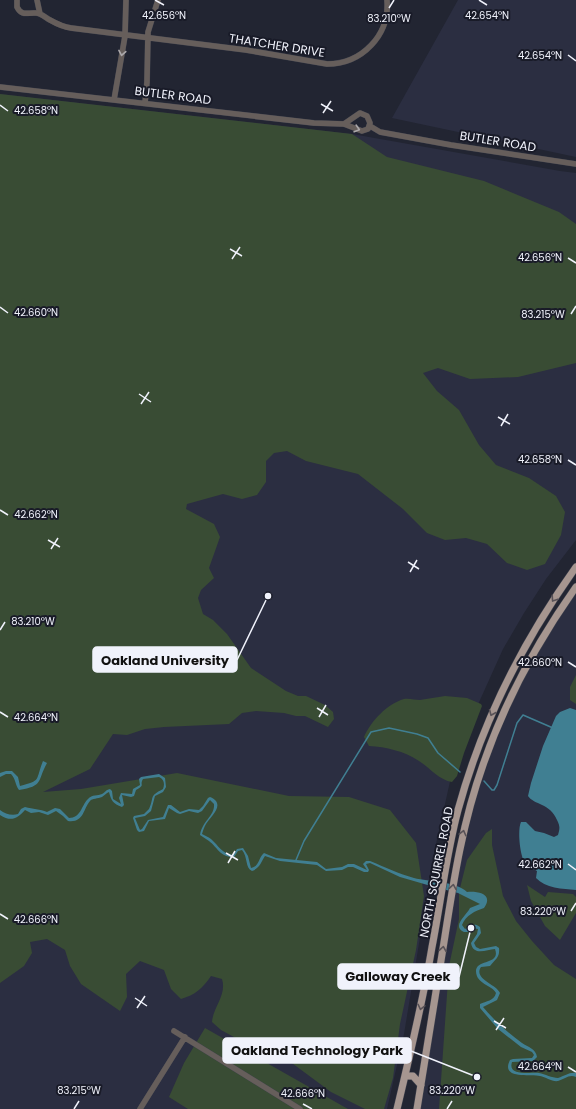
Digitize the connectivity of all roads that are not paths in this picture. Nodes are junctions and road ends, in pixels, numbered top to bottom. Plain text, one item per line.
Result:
1 (17, 0) edge
2 (37, 0) edge
3 (126, 0) edge
4 (158, 0) edge
5 (387, 0) edge
6 (40, 14) junction
7 (125, 36) junction
8 (147, 38) junction
9 (0, 87) edge
10 (114, 100) junction
11 (145, 103) junction
12 (344, 124) junction
13 (370, 126) junction
14 (576, 164) edge
15 (576, 567) edge
16 (576, 586) edge
17 (174, 1031) dead end
18 (185, 1037) junction
19 (405, 1076) junction
20 (421, 1085) junction
21 (140, 1109) edge
22 (300, 1109) edge
23 (397, 1109) edge
24 (417, 1109) edge

1 - 6 street
2 - 6 street
3 - 7 street
4 - 8 street
5 - 8 street, THATCHER DRIVE
6 - 7 street, THATCHER DRIVE
7 - 8 street, THATCHER DRIVE
7 -> 10 street
8 - 11 street
9 - 10 street, BUTLER ROAD
10 - 11 street, BUTLER ROAD
11 - 12 street, BUTLER ROAD
12 -> 13 street, BUTLER ROAD
12 - 13 street, BUTLER ROAD
13 - 14 street, BUTLER ROAD
15 -> 19 main road, NORTH SQUIRREL ROAD
20 -> 16 main road, NORTH SQUIRREL ROAD
17 - 18 street
18 - 21 street
18 - 22 street
19 - 20 main road
19 - 23 main road, NORTH SQUIRREL ROAD
20 - 24 main road, NORTH SQUIRREL ROAD

